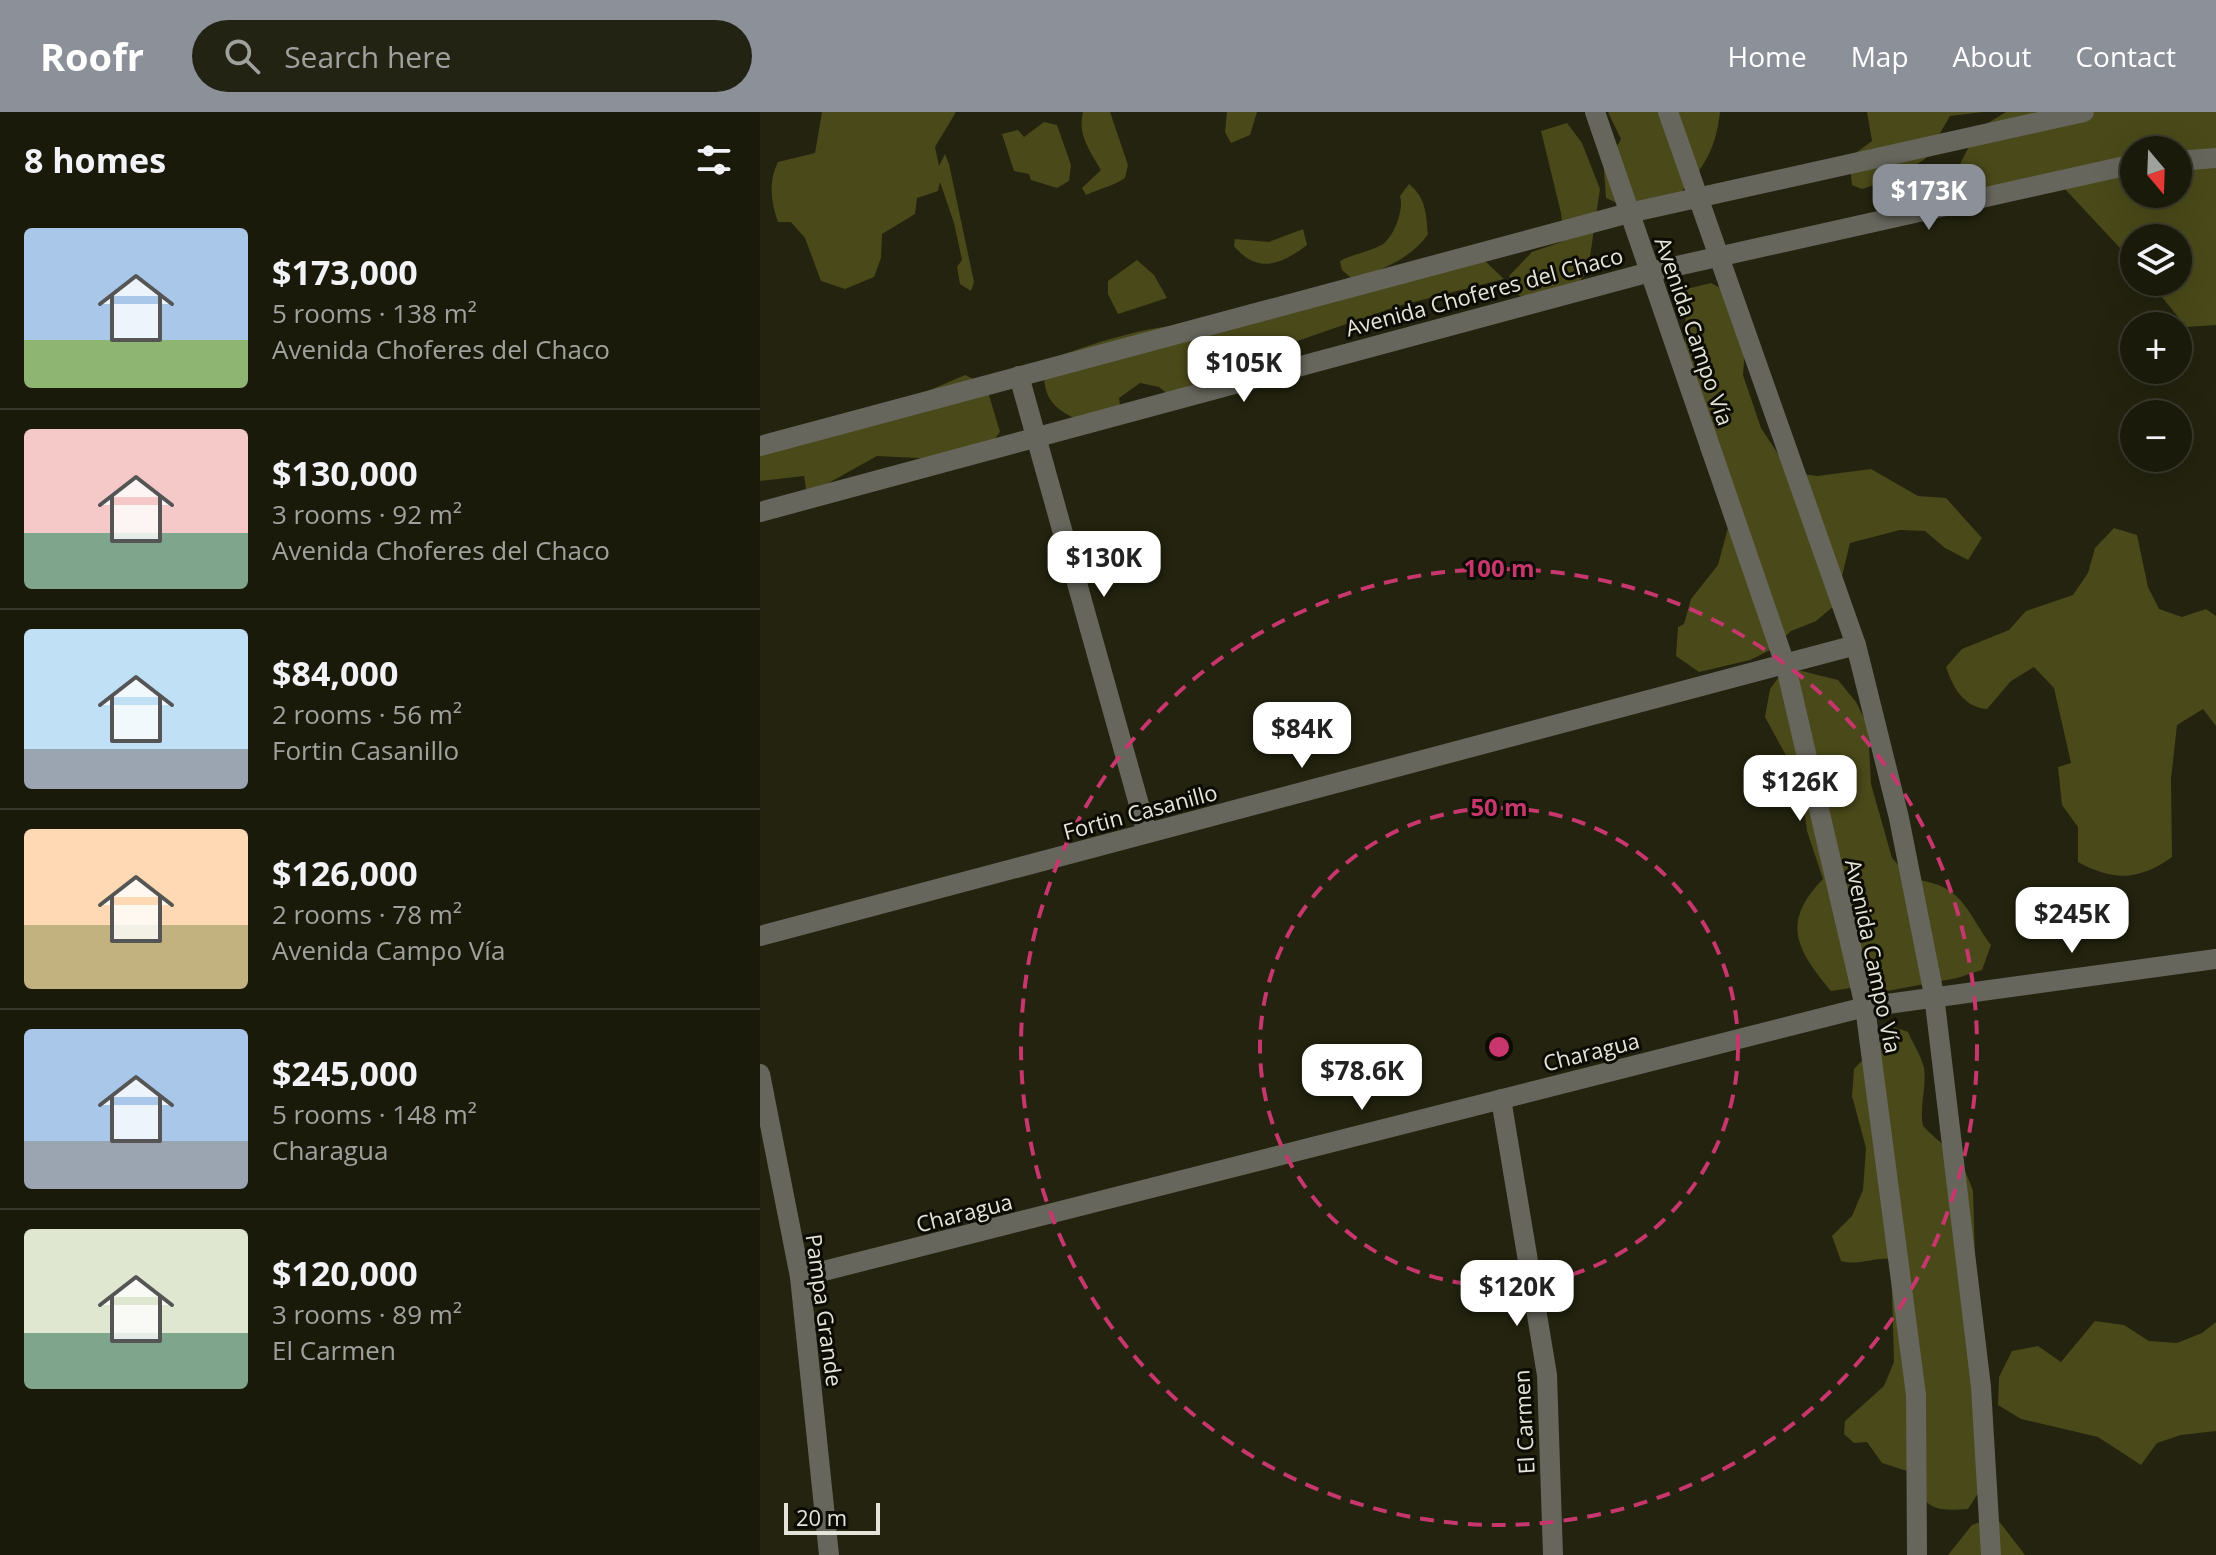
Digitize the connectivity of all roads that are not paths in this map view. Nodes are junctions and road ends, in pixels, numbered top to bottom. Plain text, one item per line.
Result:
1 (1595, 112) edge
2 (1668, 112) edge
3 (2084, 112) edge
4 (2216, 158) edge
5 (2192, 160) edge
6 (2120, 167) edge
7 (1698, 199) junction
8 (1629, 213) junction
9 (1718, 257) junction
10 (1650, 272) junction
11 (1019, 376) junction
12 (1036, 437) junction
13 (760, 446) edge
14 (760, 512) edge
15 (1856, 645) junction
16 (1786, 667) junction
17 (1147, 833) junction
18 (760, 936) edge
19 (2216, 959) edge
20 (1934, 995) junction
21 (1865, 1007) junction
22 (760, 1074) edge
23 (1501, 1099) junction
24 (800, 1277) junction
25 (829, 1555) edge
26 (1553, 1555) edge
27 (1917, 1555) edge
28 (1991, 1555) edge

1 - 8 street, Avenida Campo Vía
2 - 7 street, Avenida Campo Vía
3 - 7 street, Avenida Choferes del Chaco
4 - 5 street
6 - 9 street, Avenida Choferes del Chaco
7 - 8 street, Avenida Choferes del Chaco
7 - 9 street, Avenida Campo Vía
8 - 10 street, Avenida Campo Vía
8 - 11 street, Avenida Choferes del Chaco
9 - 10 street, Avenida Choferes del Chaco
9 - 15 street, Avenida Campo Vía
10 - 12 street, Avenida Choferes del Chaco
10 - 16 street, Avenida Campo Vía
11 - 12 street
11 - 13 street, Avenida Choferes del Chaco
12 - 14 street, Avenida Choferes del Chaco
12 - 17 street
15 - 16 street, Fortin Casanillo
15 - 20 street, Avenida Campo Vía
16 - 17 street, Fortin Casanillo
16 - 21 street, Avenida Campo Vía
17 - 18 street, Fortin Casanillo
19 - 20 street, Charagua
20 - 21 street, Charagua
20 - 28 street, Avenida Campo Vía
21 - 23 street, Charagua
21 - 27 street, Avenida Campo Vía
22 - 24 street, Pampa Grande
23 - 24 street, Charagua
23 - 26 street, El Carmen
24 - 25 street, Pampa Grande

